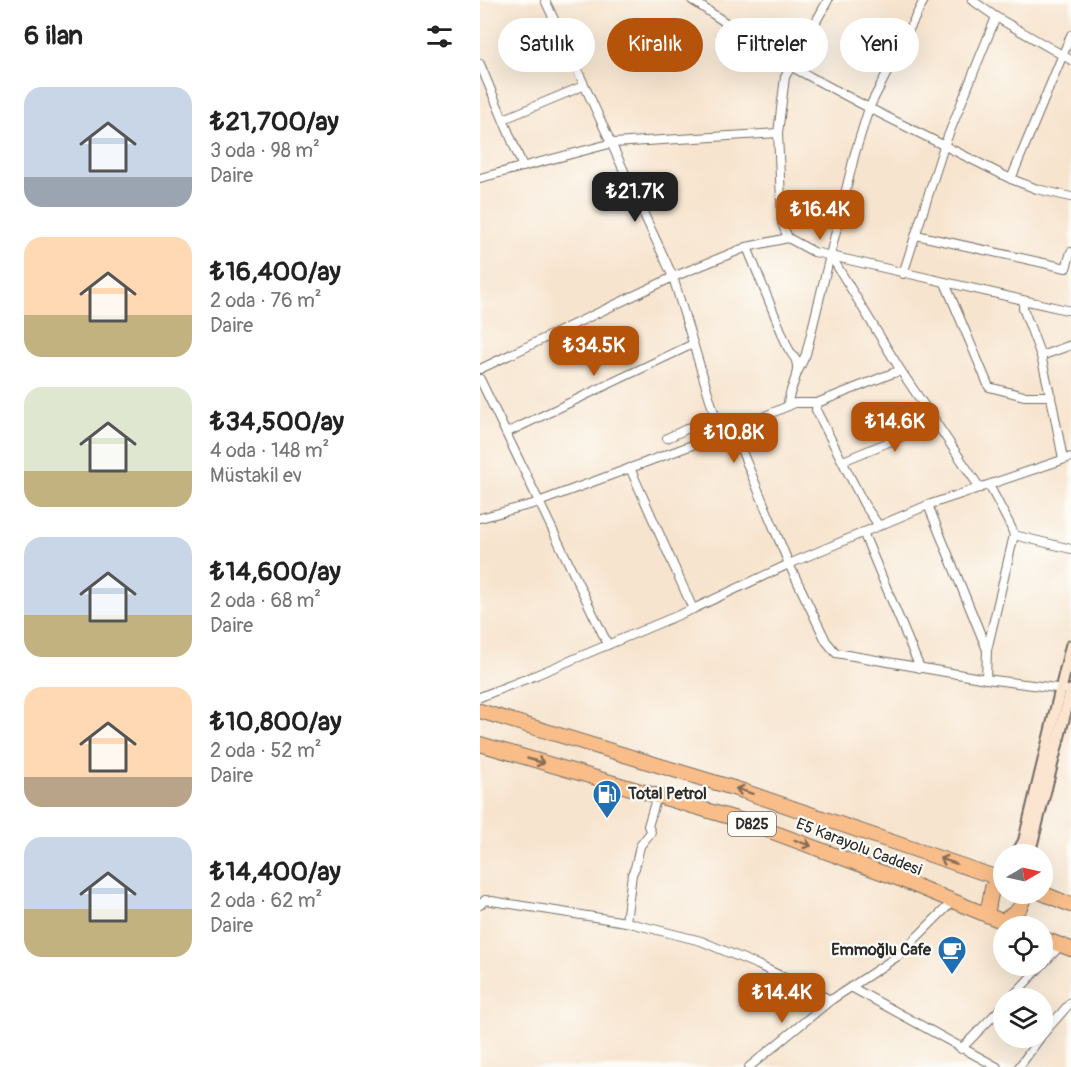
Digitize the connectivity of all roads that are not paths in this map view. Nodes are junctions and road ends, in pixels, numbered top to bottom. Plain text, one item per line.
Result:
1 (545, 0) edge
2 (692, 0) edge
3 (828, 0) edge
4 (924, 0) edge
5 (972, 0) edge
6 (996, 17) junction
7 (719, 18) edge
8 (818, 18) edge
9 (1071, 35) edge
10 (1062, 56) junction
11 (1071, 60) edge
12 (480, 64) edge
13 (787, 72) edge
14 (801, 72) edge
15 (584, 86) junction
16 (869, 108) junction
17 (504, 119) junction
18 (778, 133) junction
19 (613, 143) junction
20 (944, 146) junction
21 (523, 167) junction
22 (480, 178) edge
23 (1011, 179) junction
24 (1071, 197) edge
25 (916, 235) junction
26 (788, 238) junction
27 (747, 247) junction
28 (1071, 252) edge
29 (831, 256) junction
30 (903, 274) junction
31 (673, 276) junction
32 (945, 283) junction
33 (1024, 301) junction
34 (1071, 311) edge
35 (693, 344) junction
36 (1071, 345) edge
37 (1041, 356) junction
38 (480, 369) edge
39 (901, 371) junction
40 (796, 375) junction
41 (480, 379) edge
42 (1051, 396) junction
43 (816, 403) junction
44 (788, 406) junction
45 (935, 420) junction
46 (733, 430) junction
47 (506, 433) junction
48 (667, 438) dead end
49 (1067, 458) edge
50 (843, 461) junction
51 (630, 468) junction
52 (989, 485) junction
53 (980, 488) junction
54 (540, 501) junction
55 (928, 505) junction
56 (480, 518) edge
57 (879, 526) junction
58 (862, 532) junction
59 (1014, 535) junction
60 (1071, 549) edge
61 (789, 564) junction
62 (693, 609) junction
63 (608, 645) junction
64 (1071, 646) edge
65 (987, 650) junction
66 (920, 668) junction
67 (986, 679) junction
68 (1068, 690) edge
69 (480, 697) edge
70 (480, 711) edge
71 (480, 744) edge
72 (657, 796) junction
73 (1022, 844) edge
74 (1032, 844) edge
75 (993, 876) edge
76 (993, 887) edge
77 (1053, 898) edge
78 (953, 901) junction
79 (1023, 904) edge
80 (480, 905) edge
81 (1071, 905) edge
82 (987, 915) junction
83 (1011, 916) edge
84 (993, 917) edge
85 (626, 922) junction
86 (1066, 947) edge
87 (1053, 957) edge
88 (1032, 976) edge
89 (850, 987) junction
90 (1020, 988) edge
91 (831, 1000) junction
92 (1071, 1002) edge
93 (993, 1016) edge
94 (1053, 1023) edge
95 (1033, 1048) edge
96 (961, 1049) junction
97 (749, 1067) edge
98 (995, 1067) edge
99 (1019, 1067) edge

1 - 15 street
2 - 7 street
3 - 8 street
4 - 16 street
5 - 6 street
6 - 10 street
6 - 20 street
9 - 10 street
10 - 11 street
10 - 23 street
12 - 17 street
13 - 18 street
14 - 16 street
15 - 17 street
15 - 19 street
16 - 20 street
16 - 29 street
17 - 21 street
18 - 19 street
18 - 26 street
19 - 21 street
19 - 31 street
20 - 23 street
20 - 25 street
21 - 22 street
23 - 24 street
25 - 28 street
25 - 30 street
26 - 27 street
26 - 29 street
27 - 31 street
27 - 40 street
29 - 30 street
29 - 39 street
29 - 40 street
30 - 32 street
31 - 35 street
31 - 38 street
32 - 33 street
32 - 42 street
33 - 34 street
33 - 37 street
35 - 47 street
35 - 48 street
36 - 37 street
37 - 42 street
39 - 43 street
39 - 45 street
40 - 44 street
41 - 47 street
42 - 49 street
43 - 44 street
43 - 50 street
44 - 46 street
45 - 50 street
45 - 53 street
46 - 51 street
46 - 61 street
47 - 54 street
49 - 52 street
50 - 57 street
51 - 54 street
51 - 62 street
52 - 53 street
52 - 59 street
53 - 55 street
54 - 56 street
54 - 63 street
55 - 57 street
55 - 65 street
57 - 58 street
58 - 61 street
58 - 66 street
59 - 60 street
59 - 65 street
61 - 62 street
61 - 66 street
62 - 63 street
63 - 69 street
64 - 68 street
65 - 67 street
66 - 67 street
67 - 68 street
68 - 73 street
68 - 74 street
75 -> 70 highway, E5 Karayolu Caddesi / D825
71 -> 72 highway, E5 Karayolu Caddesi / D825
72 -> 78 highway, E5 Karayolu Caddesi / D825
72 - 85 street
76 - 82 highway
77 - 81 highway
78 - 82 highway, E5 Karayolu Caddesi / D825
78 - 89 street
79 - 83 highway
80 - 85 street
82 - 84 highway, E5 Karayolu Caddesi / D825
85 - 91 street
86 - 87 street
88 - 90 street
89 - 91 street
89 - 96 street
91 - 97 street
92 - 94 street
93 - 96 street
95 - 99 street
96 - 98 street

